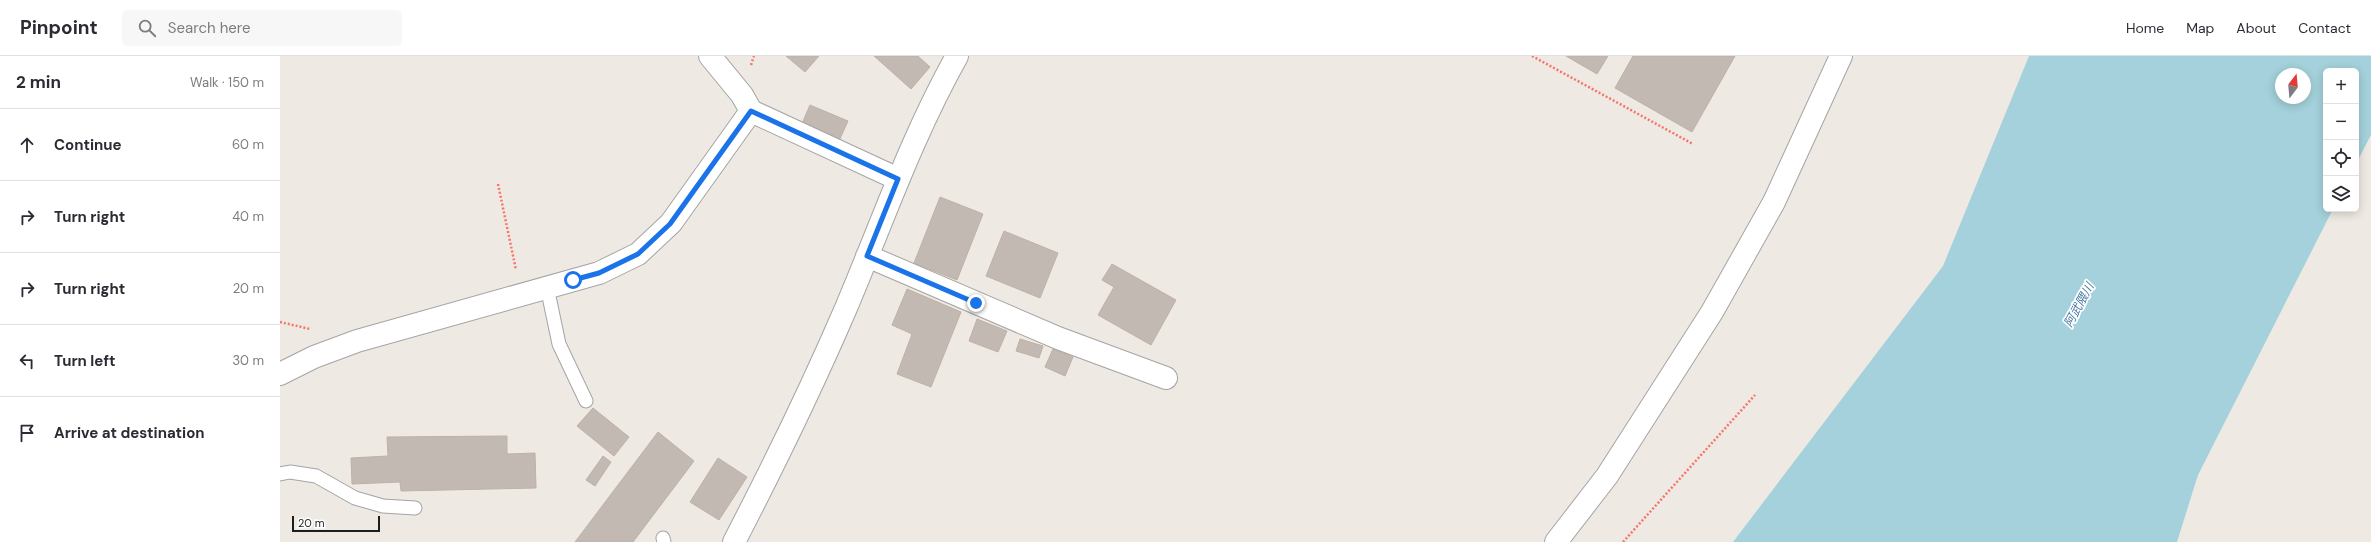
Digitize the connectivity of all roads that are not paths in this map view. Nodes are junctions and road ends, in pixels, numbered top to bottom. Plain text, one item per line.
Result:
1 (710, 56) edge
2 (957, 56) edge
3 (1841, 56) edge
4 (751, 111) junction
5 (898, 179) junction
6 (867, 256) junction
7 (547, 287) junction
8 (280, 374) edge
9 (1166, 378) dead end
10 (586, 401) dead end
11 (280, 474) edge
12 (416, 508) dead end
13 (734, 542) edge
14 (1556, 542) edge

1 - 4 street
2 - 5 street
3 - 14 street
4 - 5 street
4 - 7 street
5 - 6 street
6 - 9 street
6 - 13 street
7 - 8 street
7 - 10 lane
11 - 12 lane

